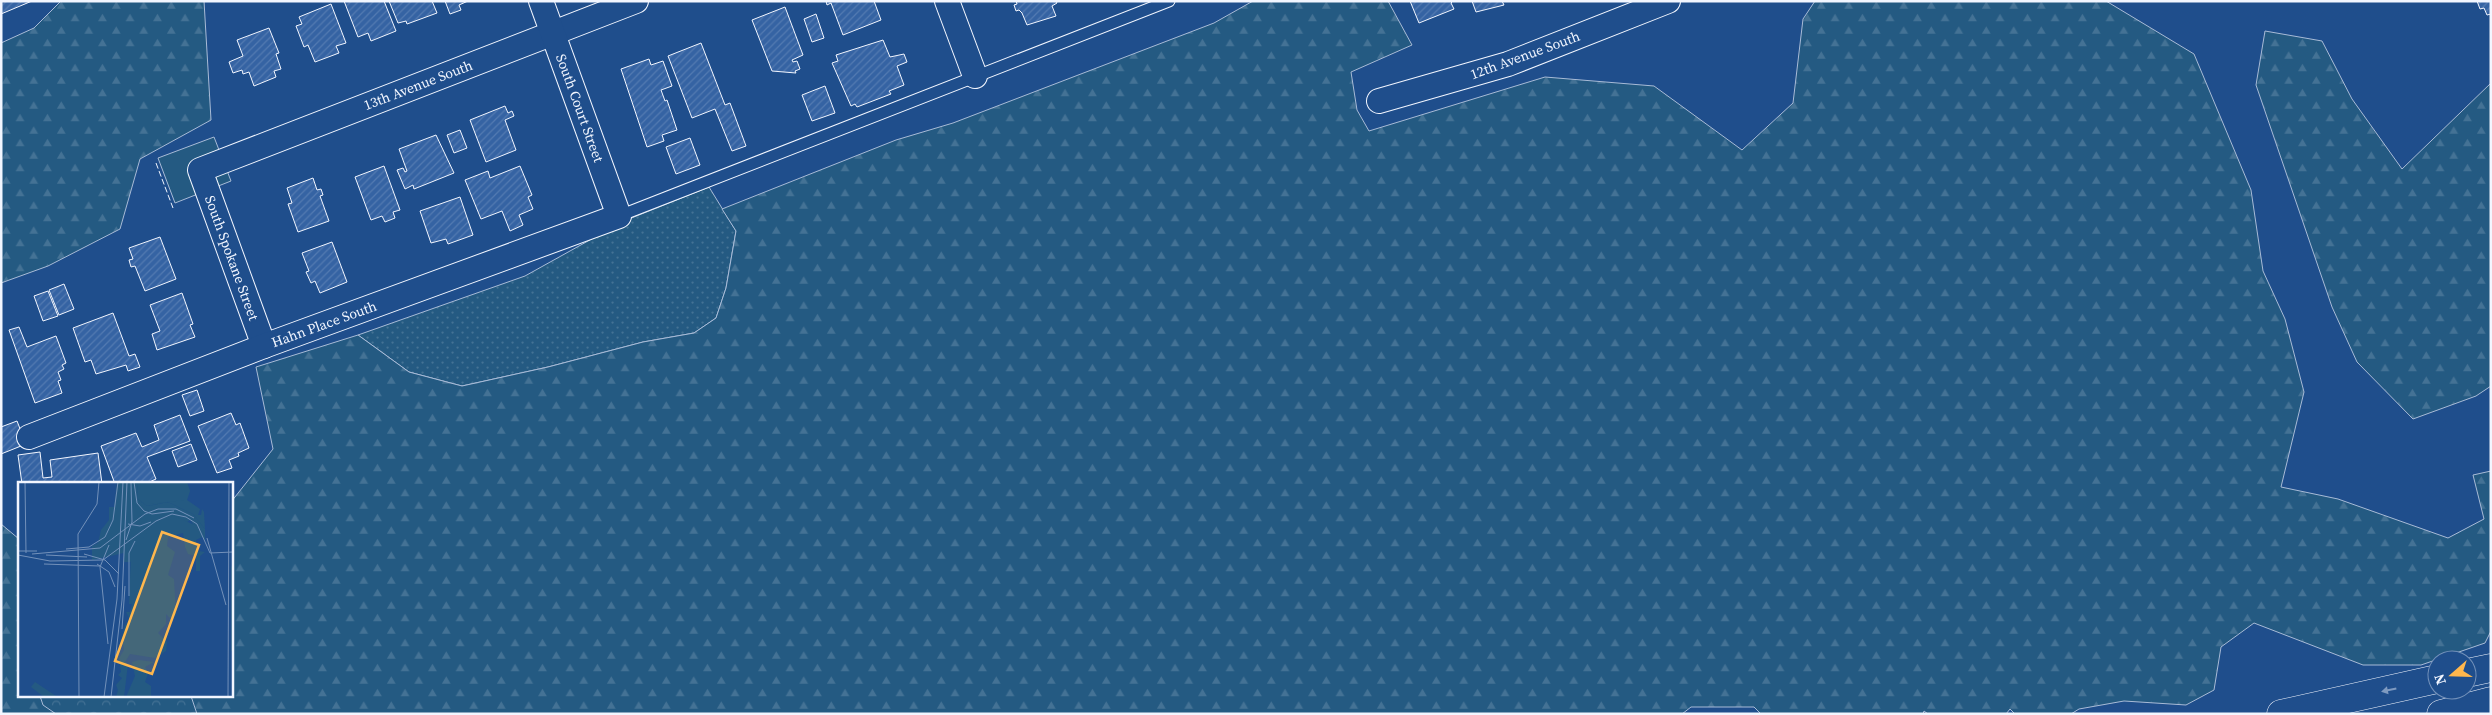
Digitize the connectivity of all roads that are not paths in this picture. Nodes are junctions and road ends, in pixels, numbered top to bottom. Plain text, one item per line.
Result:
1 (541, 1) edge
2 (636, 1) edge
3 (947, 1) edge
4 (1169, 1) edge
5 (1668, 1) edge
6 (552, 32) junction
7 (975, 76) junction
8 (1379, 101) dead end
9 (200, 170) joint
10 (619, 216) junction
11 (264, 346) junction
12 (29, 437) dead end
13 (2491, 668) edge
14 (2477, 671) edge
15 (2427, 681) edge
16 (2491, 701) edge
17 (2281, 714) edge
18 (2441, 714) edge

1 - 6 street, South Court Street
2 - 6 street, 13th Avenue South
3 - 7 street
4 - 7 lane
5 - 8 street, 12th Avenue South
6 - 9 street, 13th Avenue South
6 - 10 street, South Court Street
7 - 10 lane
9 - 11 street, South Spokane Street
10 - 11 street, Hahn Place South
11 - 12 street, Hahn Place South
13 - 14 highway
15 -> 17 highway
16 - 18 highway

